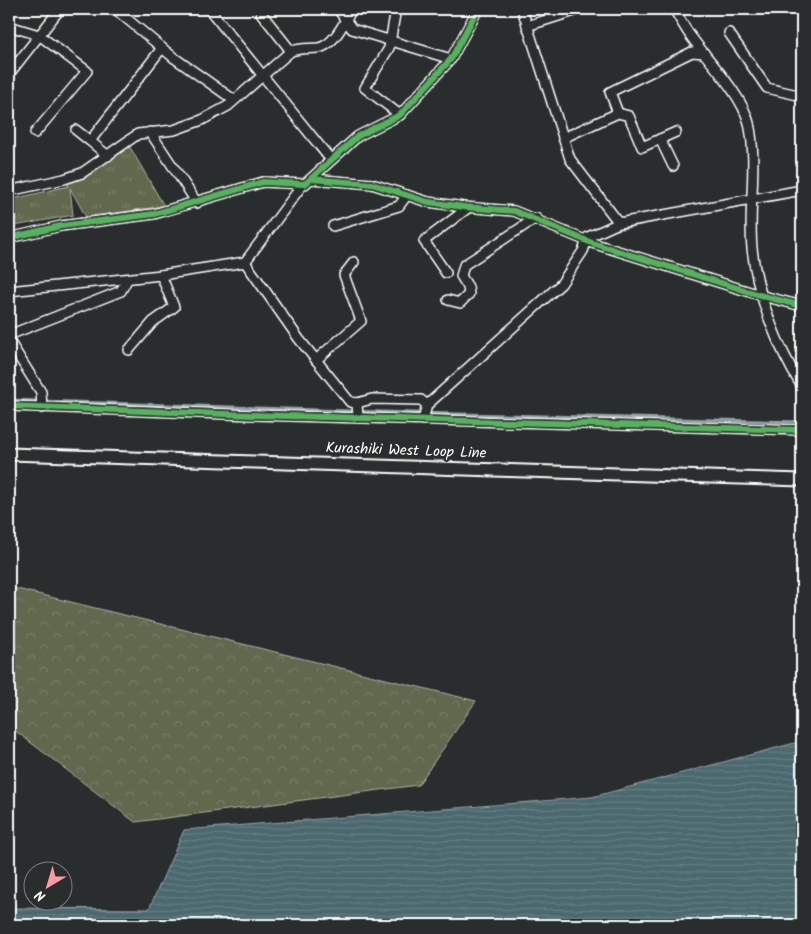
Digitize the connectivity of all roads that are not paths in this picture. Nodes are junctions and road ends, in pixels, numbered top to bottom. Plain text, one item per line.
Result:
1 (60, 9) edge
2 (115, 9) edge
3 (209, 9) edge
4 (338, 9) edge
5 (352, 9) edge
6 (396, 9) edge
7 (478, 9) edge
8 (522, 9) edge
9 (581, 9) edge
10 (674, 9) edge
11 (261, 13) dead end
12 (345, 20) junction
13 (9, 26) edge
14 (527, 26) junction
15 (729, 33) dead end
16 (39, 35) junction
17 (388, 41) junction
18 (162, 48) junction
19 (291, 51) junction
20 (704, 53) junction
21 (451, 59) junction
22 (9, 74) edge
23 (262, 76) junction
24 (802, 96) edge
25 (234, 100) junction
26 (618, 112) junction
27 (400, 115) junction
28 (76, 130) dead end
29 (150, 132) junction
30 (676, 132) dead end
31 (35, 133) dead end
32 (563, 138) junction
33 (660, 139) junction
34 (90, 140) junction
35 (108, 156) junction
36 (331, 160) junction
37 (673, 166) dead end
38 (307, 182) junction
39 (802, 190) edge
40 (9, 191) edge
41 (405, 198) junction
42 (195, 200) junction
43 (752, 203) junction
44 (467, 208) junction
45 (534, 220) junction
46 (619, 223) junction
47 (333, 226) dead end
48 (9, 238) edge
49 (587, 240) junction
50 (245, 262) junction
51 (354, 262) dead end
52 (446, 273) dead end
53 (161, 275) junction
54 (127, 280) junction
55 (9, 291) edge
56 (763, 296) junction
57 (448, 300) dead end
58 (802, 306) edge
59 (9, 335) edge
60 (9, 341) edge
61 (129, 350) dead end
62 (316, 360) junction
63 (802, 387) edge
64 (43, 404) junction
65 (9, 406) edge
66 (358, 411) junction
67 (425, 413) junction
68 (802, 430) edge
69 (9, 454) edge
70 (802, 480) edge

1 - 16 street
2 - 18 street
3 - 23 street
4 - 12 street
5 - 12 street
6 - 17 street
7 - 21 street
8 - 14 street
9 - 14 street
10 - 20 street
11 - 19 street
12 - 17 street
12 - 19 street
13 - 16 street
14 - 32 street
15 - 24 street
16 - 22 street
16 - 31 street
17 - 21 street
17 - 27 street
18 - 25 street
18 - 34 street
19 - 23 street
20 - 26 street
20 - 43 street
21 - 27 street
23 - 25 street
23 - 36 street
25 - 29 street
26 - 32 street
26 - 33 street
27 - 36 street
28 - 34 street
29 - 35 street
29 - 42 street
30 - 33 street
32 - 46 street
33 - 37 street
34 - 35 street
35 - 40 street
36 - 38 street
38 - 41 street
38 - 42 street
38 - 50 street
39 - 43 street
41 - 44 street
41 - 47 street
42 - 48 street
43 - 46 street
43 - 56 street
44 - 45 street
44 - 52 street
45 - 49 street
45 - 57 street
46 - 49 street
49 - 56 street
49 - 67 street
50 - 53 street
50 - 62 street
51 - 62 street
53 - 54 street
53 - 61 street
54 - 55 street
54 - 59 street
56 - 58 street
56 - 63 street
60 - 64 street
62 - 66 street
64 - 65 street
64 - 66 street
66 - 67 street
66 - 67 street
67 - 68 street
69 - 70 main road, Kurashiki West Loop Line

